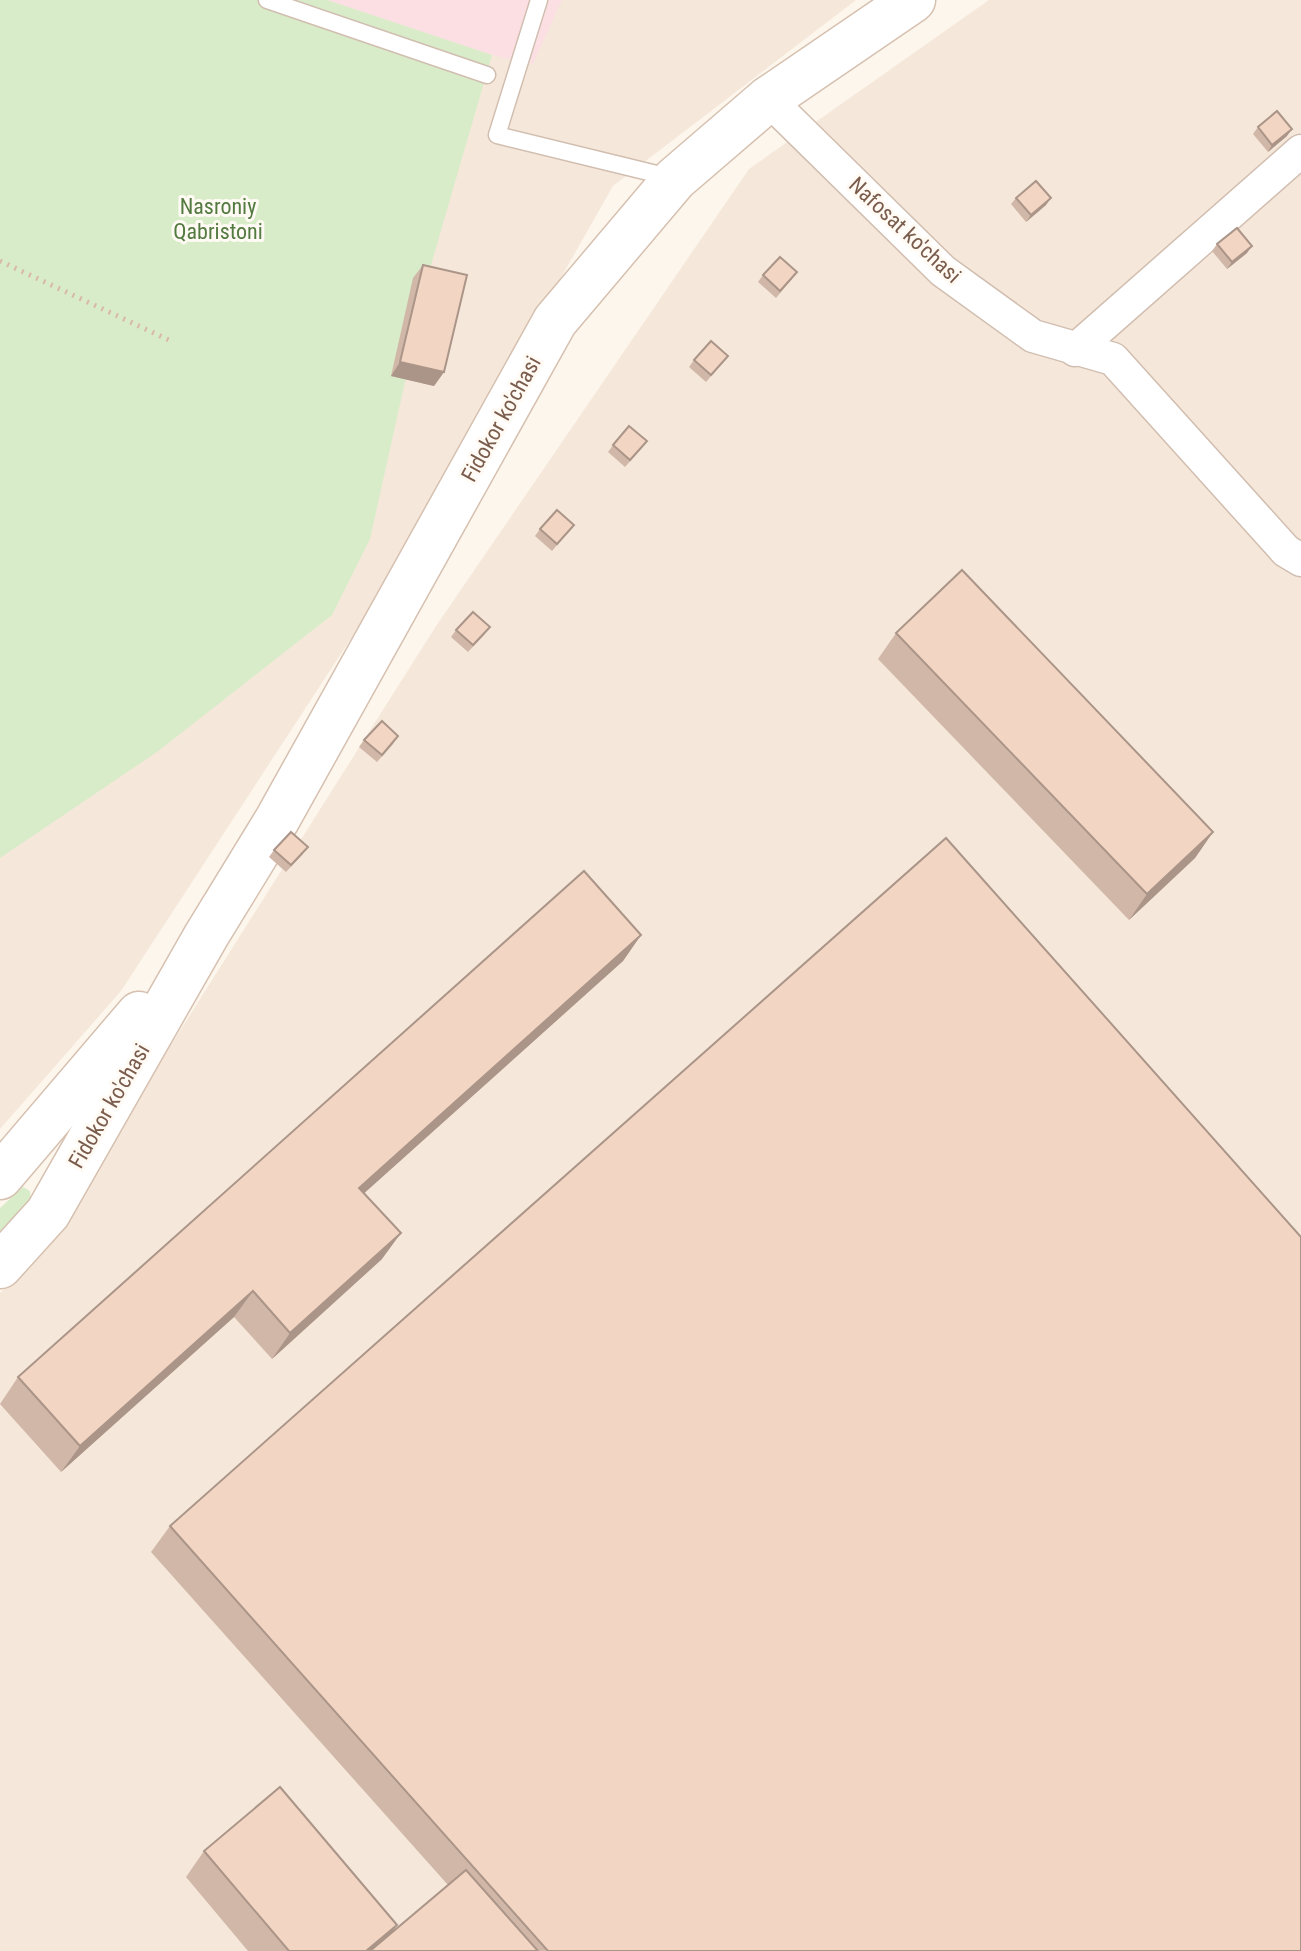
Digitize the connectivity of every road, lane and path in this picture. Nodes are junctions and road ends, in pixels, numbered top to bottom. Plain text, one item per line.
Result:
1 (267, 0) edge
2 (539, 0) edge
3 (913, 0) edge
4 (487, 75) dead end
5 (768, 99) junction
6 (1301, 151) edge
7 (675, 179) junction
8 (0, 261) edge
9 (171, 341) dead end
10 (1075, 350) junction
11 (1301, 560) edge
12 (206, 936) junction
13 (0, 1177) edge
14 (0, 1266) edge

1 - 4 lane
2 - 7 lane
3 - 5 street, Fidokor ko'chasi
5 - 7 street, Fidokor ko'chasi
5 - 10 street, Nafosat ko'chasi
6 - 10 street
7 - 12 street, Fidokor ko'chasi
8 - 9 path
10 - 11 street, Nafosat ko'chasi
12 - 13 street, Fidokor ko'chasi
12 - 14 street, Fidokor ko'chasi

